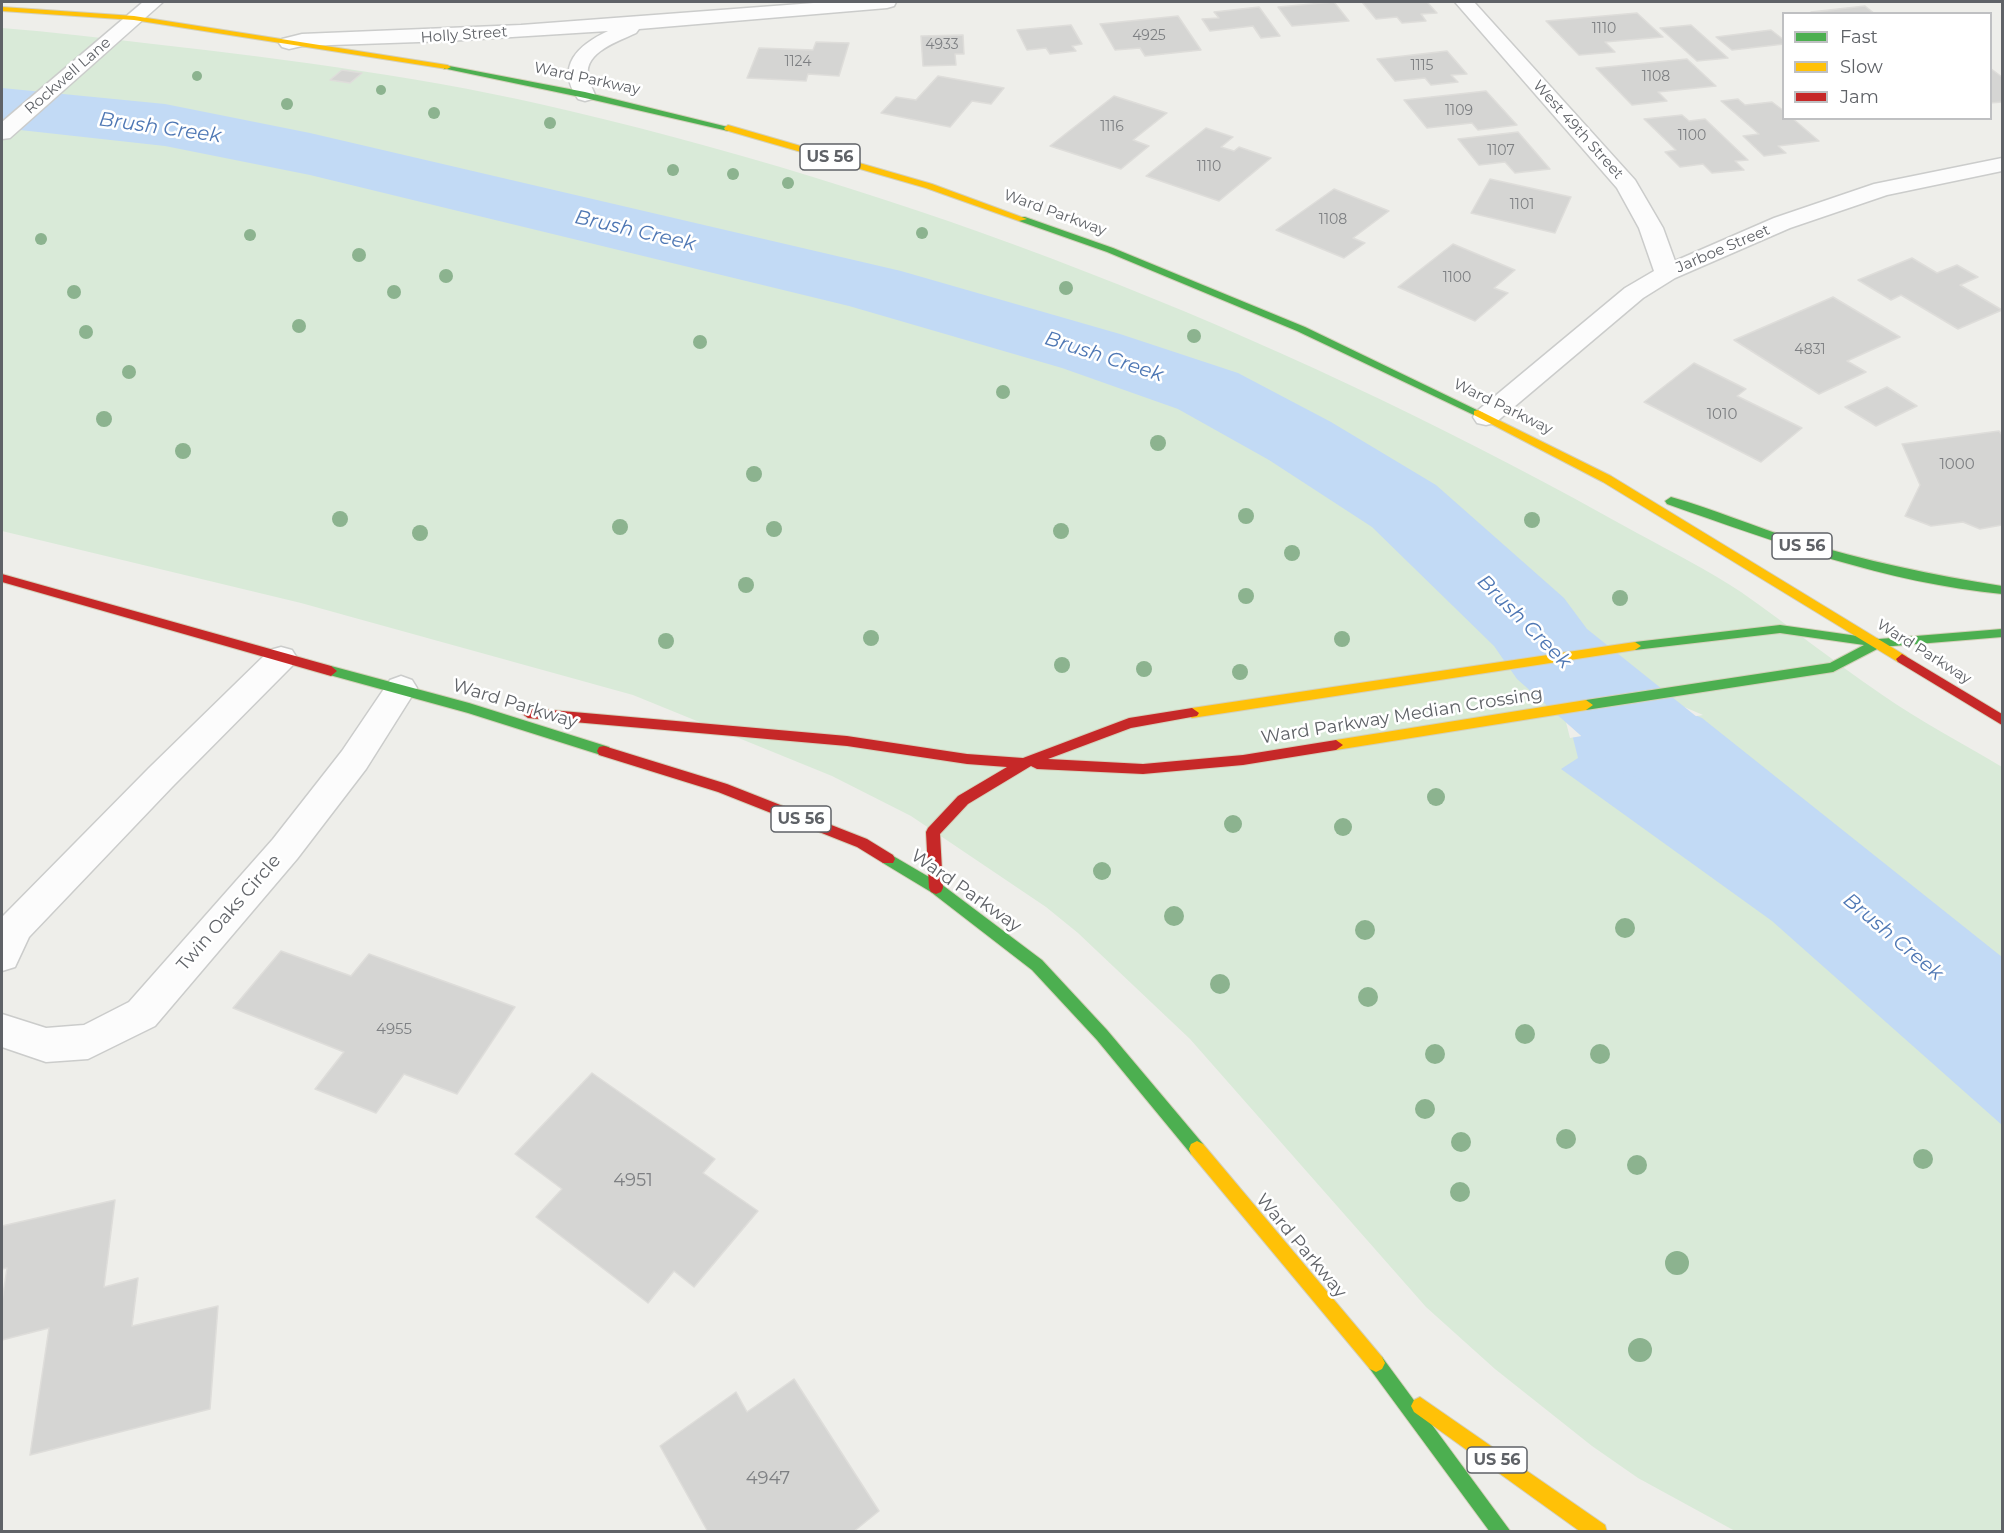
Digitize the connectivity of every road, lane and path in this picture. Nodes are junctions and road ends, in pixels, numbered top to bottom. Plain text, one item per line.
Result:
1 (153, 2) edge
2 (887, 2) edge
3 (1464, 2) edge
4 (2, 9) edge
5 (134, 18) junction
6 (639, 24) junction
7 (289, 43) junction
8 (585, 95) junction
9 (2, 133) edge
10 (2002, 165) edge
11 (1667, 273) junction
12 (1486, 417) junction
13 (1607, 479) junction
14 (2, 578) edge
15 (2002, 590) edge
16 (2002, 633) edge
17 (1880, 643) junction
18 (281, 658) junction
19 (401, 688) junction
20 (469, 708) junction
21 (2002, 720) edge
22 (1024, 763) junction
23 (936, 888) junction
24 (2, 956) edge
25 (2, 1031) edge
26 (1397, 1389) junction
27 (1502, 1532) edge
28 (1598, 1532) edge

1 - 5 street, Rockwell Lane
2 - 6 street, Holly Street
3 - 11 street, West 49th Street
4 - 5 main road, Ward Parkway / US 56
5 - 7 main road, Ward Parkway / US 56
5 - 9 street, Rockwell Lane
6 - 7 street, Holly Street
6 - 8 street, Holly Street
7 - 8 main road, Ward Parkway / US 56
8 - 12 main road, Ward Parkway / US 56
10 - 11 street, Jarboe Street
11 - 12 street, Jarboe Street
12 - 13 main road, Ward Parkway / US 56
13 - 15 main road, US 56
13 - 17 main road, Ward Parkway
14 - 18 main road, Ward Parkway / US 56
16 - 17 main road
17 - 21 main road, Ward Parkway
17 - 22 main road, Ward Parkway Median Crossing
17 - 22 main road, Ward Parkway Median Crossing
18 - 19 main road, Ward Parkway / US 56
18 - 24 street
19 - 20 main road, Ward Parkway / US 56
19 - 25 street, Twin Oaks Circle
20 - 22 main road
20 - 23 main road, Ward Parkway / US 56
22 - 23 main road, Ward Parkway Median Crossing
23 - 26 main road, Ward Parkway / US 56
26 - 27 main road, Ward Parkway
26 - 28 main road, US 56

